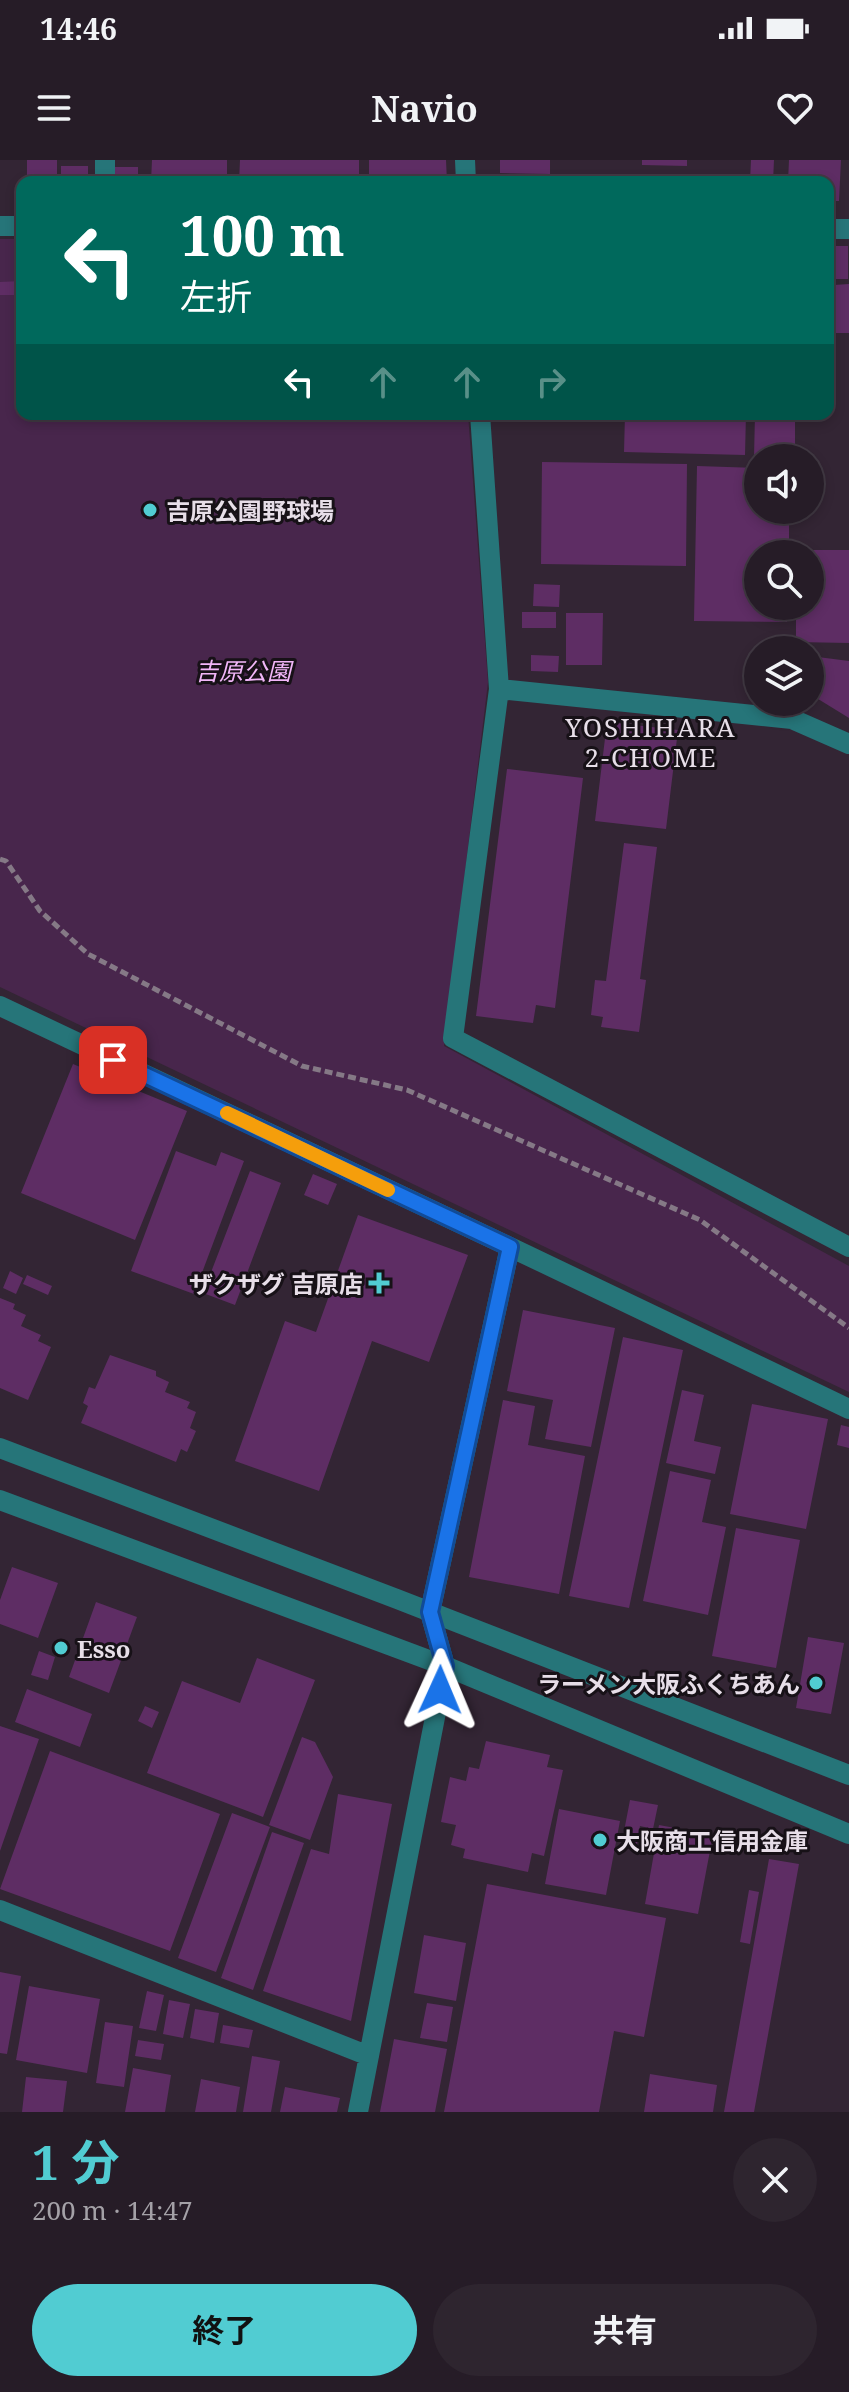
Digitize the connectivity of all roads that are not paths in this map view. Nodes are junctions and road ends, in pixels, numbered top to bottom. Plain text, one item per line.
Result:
1 (480, 420) edge
2 (499, 689) junction
3 (849, 744) edge
4 (0, 1006) edge
5 (510, 1247) junction
6 (849, 1247) edge
7 (849, 1409) edge
8 (0, 1448) edge
9 (0, 1500) edge
10 (430, 1612) junction
11 (445, 1666) junction
12 (849, 1775) edge
13 (849, 1834) edge
14 (0, 1910) edge
15 (369, 2056) junction
16 (358, 2112) edge

1 - 2 street
2 - 3 street
2 - 6 street
4 - 5 street
5 - 7 street
5 - 10 street
8 - 10 street
9 - 11 street
10 - 11 street
10 - 12 street
11 - 13 street
11 - 15 street
14 - 15 street
15 - 16 street

